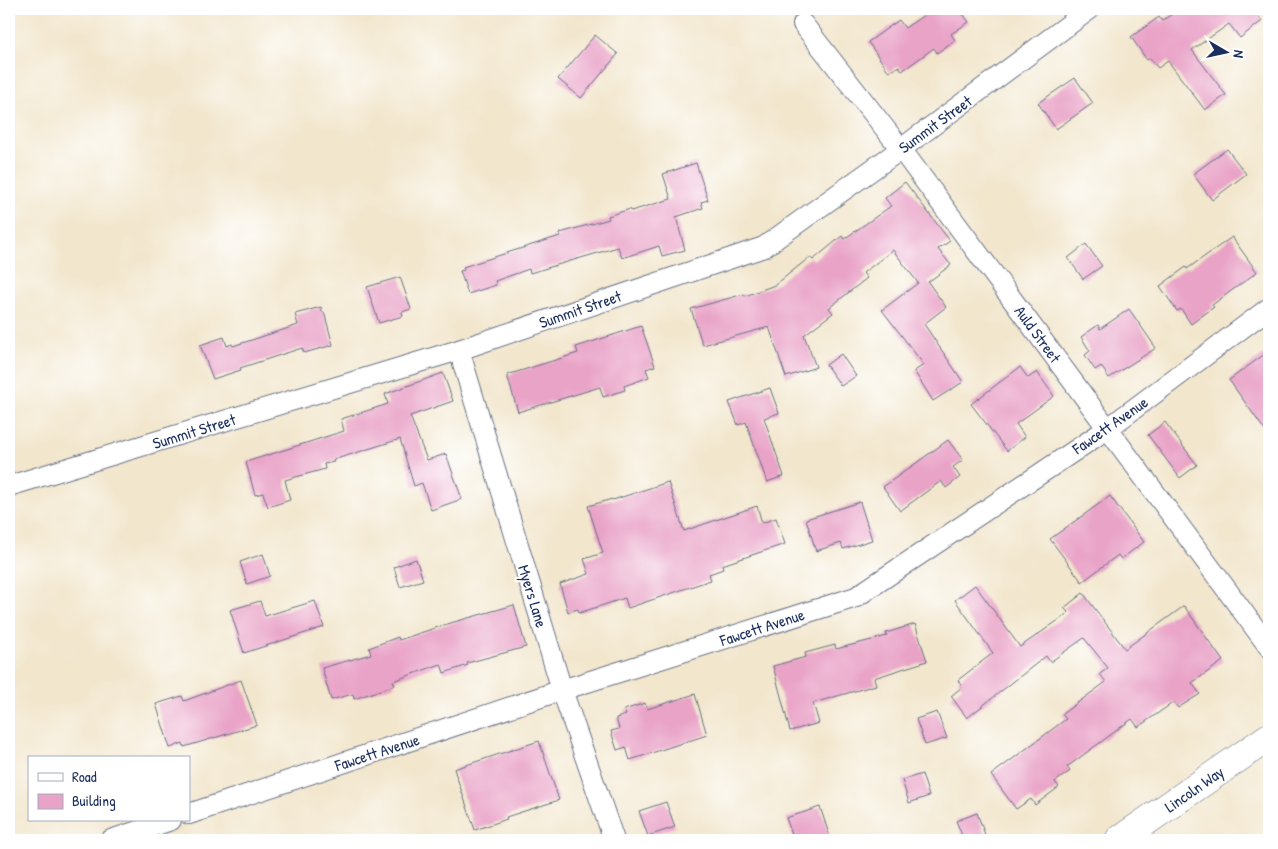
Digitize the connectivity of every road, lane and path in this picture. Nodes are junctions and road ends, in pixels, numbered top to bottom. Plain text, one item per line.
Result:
1 (1090, 9) edge
2 (803, 24) dead end
3 (902, 149) junction
4 (1269, 308) edge
5 (459, 350) junction
6 (1107, 429) junction
7 (9, 486) edge
8 (1269, 647) edge
9 (562, 690) junction
10 (1269, 737) edge
11 (190, 814) edge
12 (165, 822) edge
13 (111, 840) edge
14 (614, 840) edge
15 (1120, 840) edge

1 - 3 street, Summit Street
2 - 3 street, Auld Street
3 - 5 street, Summit Street
3 - 6 street, Auld Street
4 - 6 street, Fawcett Avenue
5 - 7 street, Summit Street
5 - 9 street, Myers Lane
6 - 8 street, Auld Street
6 - 9 street, Fawcett Avenue
9 - 11 street, Fawcett Avenue
9 - 14 street, Myers Lane
10 - 15 main road, Lincoln Way
12 - 13 street

